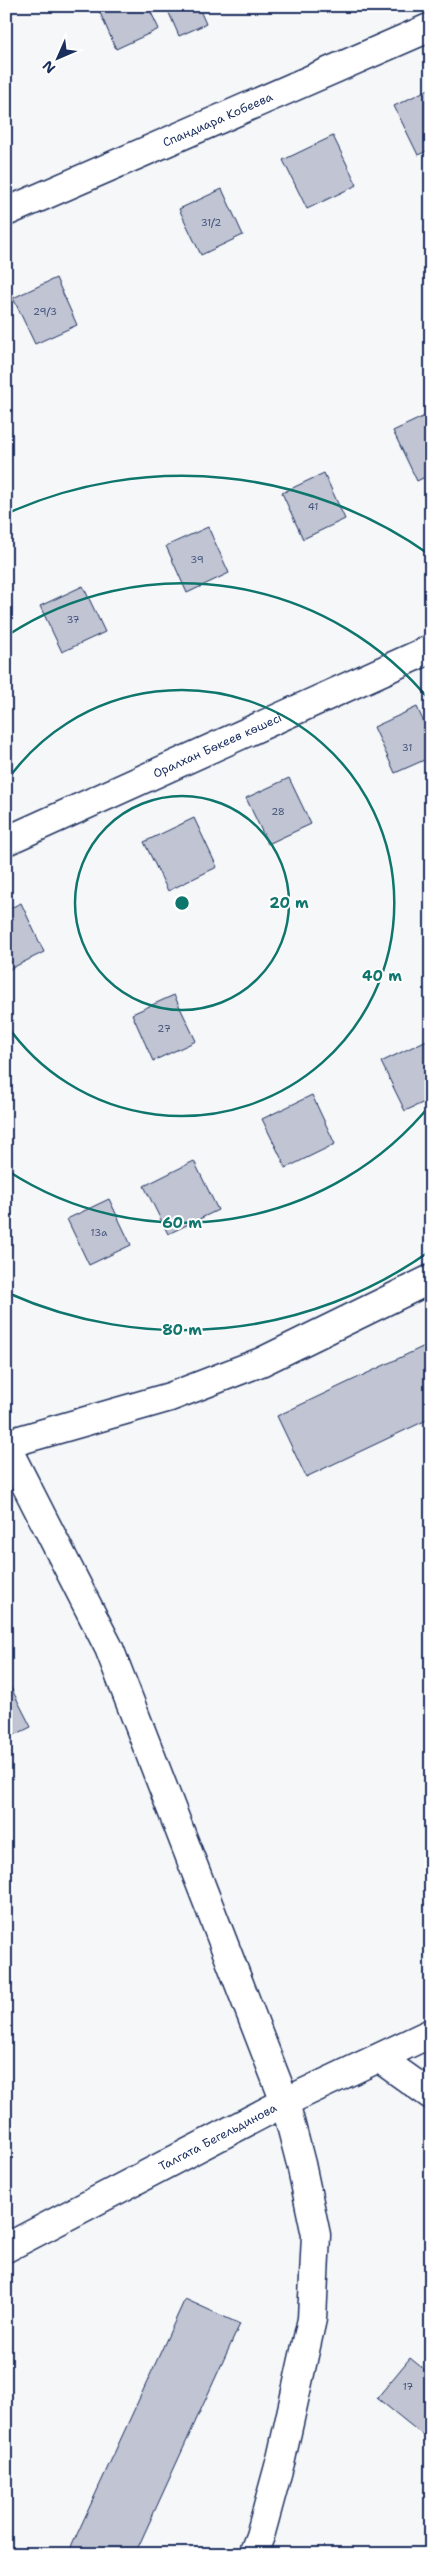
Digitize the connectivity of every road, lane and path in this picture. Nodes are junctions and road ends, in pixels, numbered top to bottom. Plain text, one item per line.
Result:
1 (431, 27) edge
2 (6, 212) edge
3 (431, 649) edge
4 (6, 841) edge
5 (431, 1279) edge
6 (6, 1445) edge
7 (431, 2033) edge
8 (379, 2058) junction
9 (431, 2095) edge
10 (285, 2102) junction
11 (6, 2248) edge
12 (253, 2554) edge

1 - 2 street, Спандиара Кобеева
3 - 4 street, Оралхан Бөкеев көшесі
5 - 6 street
6 - 10 street
7 - 8 street, Талгата Бегельдинова
8 - 9 street
8 - 10 street, Талгата Бегельдинова
10 - 11 street, Талгата Бегельдинова
10 - 12 street

